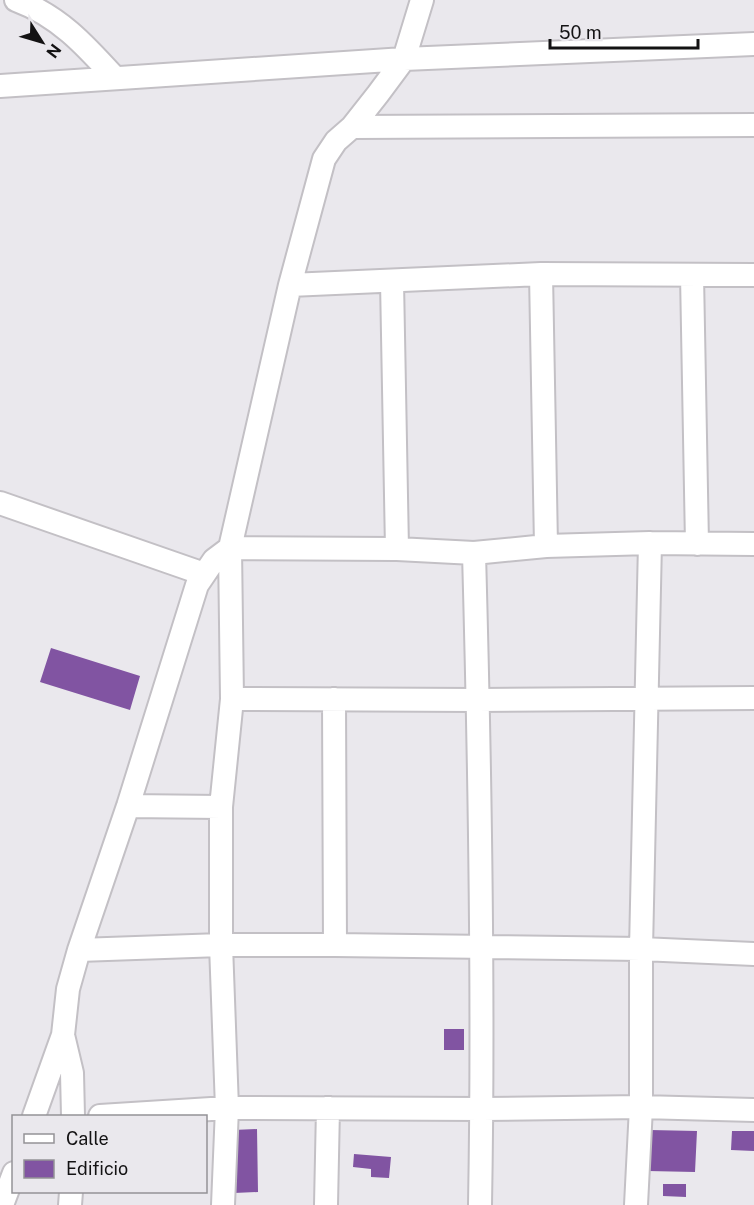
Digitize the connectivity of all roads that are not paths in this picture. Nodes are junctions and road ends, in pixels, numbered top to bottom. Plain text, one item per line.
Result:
1 (16, 0) edge
2 (422, 0) edge
3 (754, 44) edge
4 (404, 59) junction
5 (115, 78) junction
6 (0, 86) edge
7 (754, 125) edge
8 (352, 127) junction
9 (541, 274) junction
10 (692, 275) junction
11 (754, 275) edge
12 (392, 281) junction
13 (290, 285) junction
14 (0, 503) edge
15 (650, 543) junction
16 (697, 544) junction
17 (754, 544) edge
18 (546, 546) junction
19 (231, 548) junction
20 (397, 549) junction
21 (474, 553) junction
22 (204, 574) junction
23 (754, 698) edge
24 (232, 699) junction
25 (334, 699) junction
26 (647, 699) junction
27 (478, 700) junction
28 (128, 806) junction
29 (221, 807) junction
30 (221, 945) junction
31 (335, 945) junction
32 (482, 947) junction
33 (641, 949) junction
34 (79, 950) junction
35 (754, 954) edge
36 (63, 1035) junction
37 (641, 1107) junction
38 (227, 1108) junction
39 (328, 1108) junction
40 (482, 1109) junction
41 (754, 1110) edge
42 (34, 1115) edge
43 (73, 1115) edge
44 (116, 1115) edge
45 (12, 1178) edge
46 (2, 1205) edge
47 (223, 1205) edge
48 (326, 1205) edge
49 (480, 1205) edge
50 (636, 1205) edge

1 - 5 street
2 - 4 street
3 - 4 street
4 - 5 street
4 - 8 street
5 - 6 street
7 - 8 street
8 - 13 street
9 - 10 street
9 - 12 street
9 - 18 street
10 - 11 street
10 - 16 street
12 - 13 street
12 - 20 street
13 - 19 street
14 - 22 street
15 - 16 street
15 - 18 street
15 - 26 street
16 - 17 street
18 - 21 street
19 - 20 street
19 - 22 street
19 - 24 street
20 - 21 street
21 - 27 street
22 - 28 street
23 - 26 street
24 - 25 street
24 - 29 street
25 - 27 street
25 - 31 street
26 - 27 street
26 - 33 street
27 - 32 street
28 - 29 street
28 - 34 street
29 - 30 street
30 - 31 street
30 - 34 street
30 - 38 street
31 - 32 street
32 - 33 street
32 - 40 street
33 - 35 street
33 - 37 street
34 - 36 street
36 - 42 street
36 - 43 street
37 - 40 street
37 - 41 street
37 - 50 street
38 - 39 street
38 - 44 street
38 - 47 street
39 - 40 street
39 - 48 street
40 - 49 street
45 - 46 street

